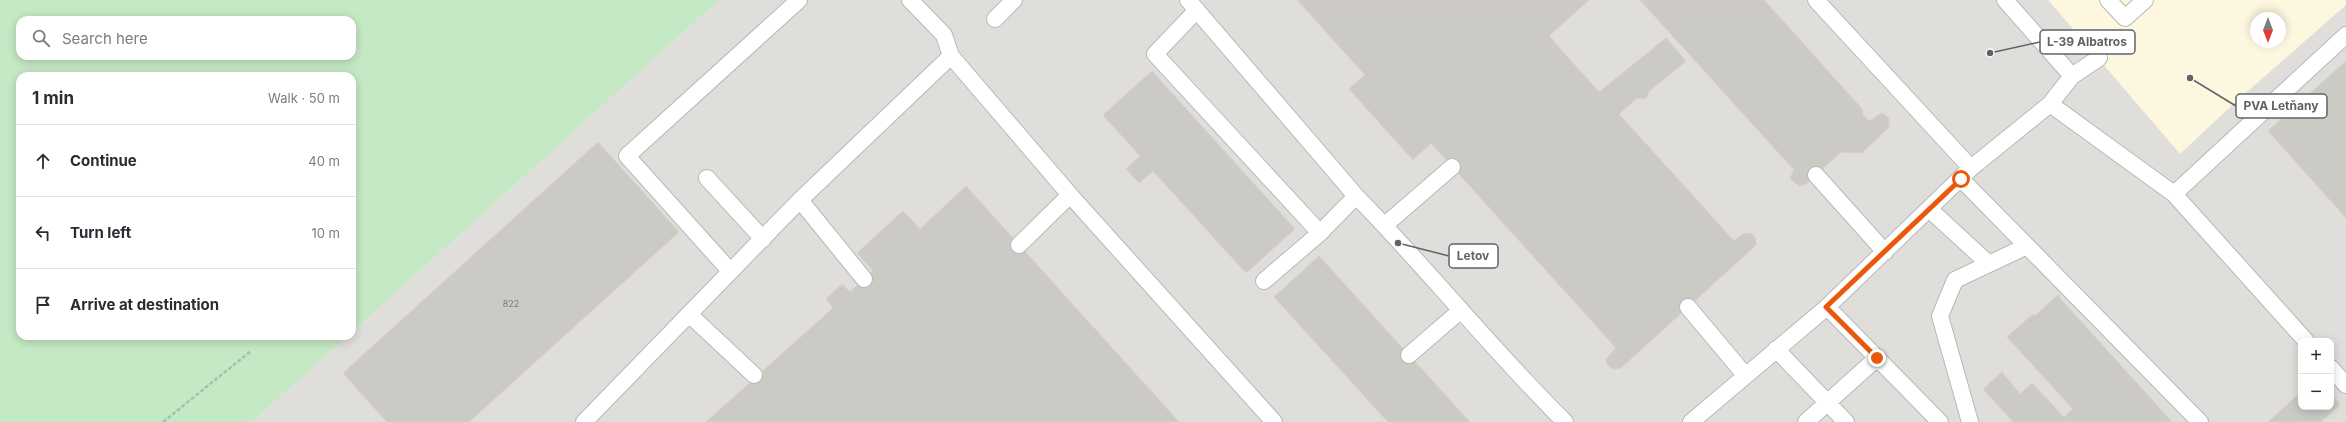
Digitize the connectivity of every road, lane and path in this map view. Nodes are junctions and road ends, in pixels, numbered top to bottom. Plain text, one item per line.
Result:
1 (799, 0) edge
2 (910, 0) edge
3 (1014, 0) edge
4 (1816, 0) edge
5 (2005, 0) edge
6 (2108, 0) edge
7 (2145, 0) edge
8 (1192, 5) edge
9 (995, 19) dead end
10 (2346, 35) edge
11 (951, 56) junction
12 (2100, 58) dead end
13 (2072, 76) junction
14 (2050, 104) junction
15 (1452, 167) dead end
16 (1966, 173) junction
17 (1816, 175) dead end
18 (707, 178) dead end
19 (2174, 194) junction
20 (1070, 195) junction
21 (1356, 196) junction
22 (800, 200) junction
23 (1929, 209) junction
24 (1385, 226) junction
25 (1320, 233) junction
26 (763, 239) junction
27 (1019, 245) dead end
28 (2027, 246) junction
29 (1885, 252) junction
30 (1989, 264) junction
31 (730, 271) junction
32 (864, 280) dead end
33 (1264, 281) dead end
34 (1688, 307) dead end
35 (1826, 307) junction
36 (1460, 311) junction
37 (690, 315) junction
38 (2303, 338) edge
39 (1776, 349) junction
40 (251, 351) dead end
41 (1409, 356) dead end
42 (1877, 358) junction
43 (2334, 371) edge
44 (754, 375) dead end
45 (1746, 375) junction
46 (2346, 385) edge
47 (1828, 402) junction
48 (1563, 421) edge
49 (163, 422) edge
50 (584, 422) edge
51 (1274, 422) edge
52 (1691, 422) edge
53 (1806, 422) edge
54 (1846, 422) edge
55 (1940, 422) edge
56 (1970, 422) edge
57 (2200, 422) edge

1 - 31 lane
2 - 11 lane
3 - 9 lane
4 - 16 lane
5 - 13 lane
6 - 7 lane
8 - 21 lane
8 - 25 lane
10 - 19 lane
11 - 20 lane
11 - 22 lane
12 - 13 lane
13 - 14 lane
14 - 16 lane
14 - 19 lane
15 - 24 lane
16 - 23 lane
16 - 28 lane
17 - 29 lane
18 - 26 lane
19 - 38 lane
20 - 27 lane
20 - 51 lane
21 - 24 lane
21 - 25 lane
22 - 26 lane
22 - 32 lane
23 - 29 lane
23 - 30 lane
24 - 36 lane
25 - 33 lane
26 - 31 lane
28 - 30 lane
28 - 57 lane
29 - 35 lane
30 - 56 lane
31 - 37 lane
34 - 45 lane
35 - 39 lane
35 - 42 lane
36 - 41 lane
36 - 48 lane
37 - 44 lane
37 - 50 lane
39 - 45 lane
39 - 47 lane
40 - 49 path
42 - 47 lane
42 - 55 lane
43 - 46 lane
45 - 52 lane
47 - 53 lane
47 - 54 lane

